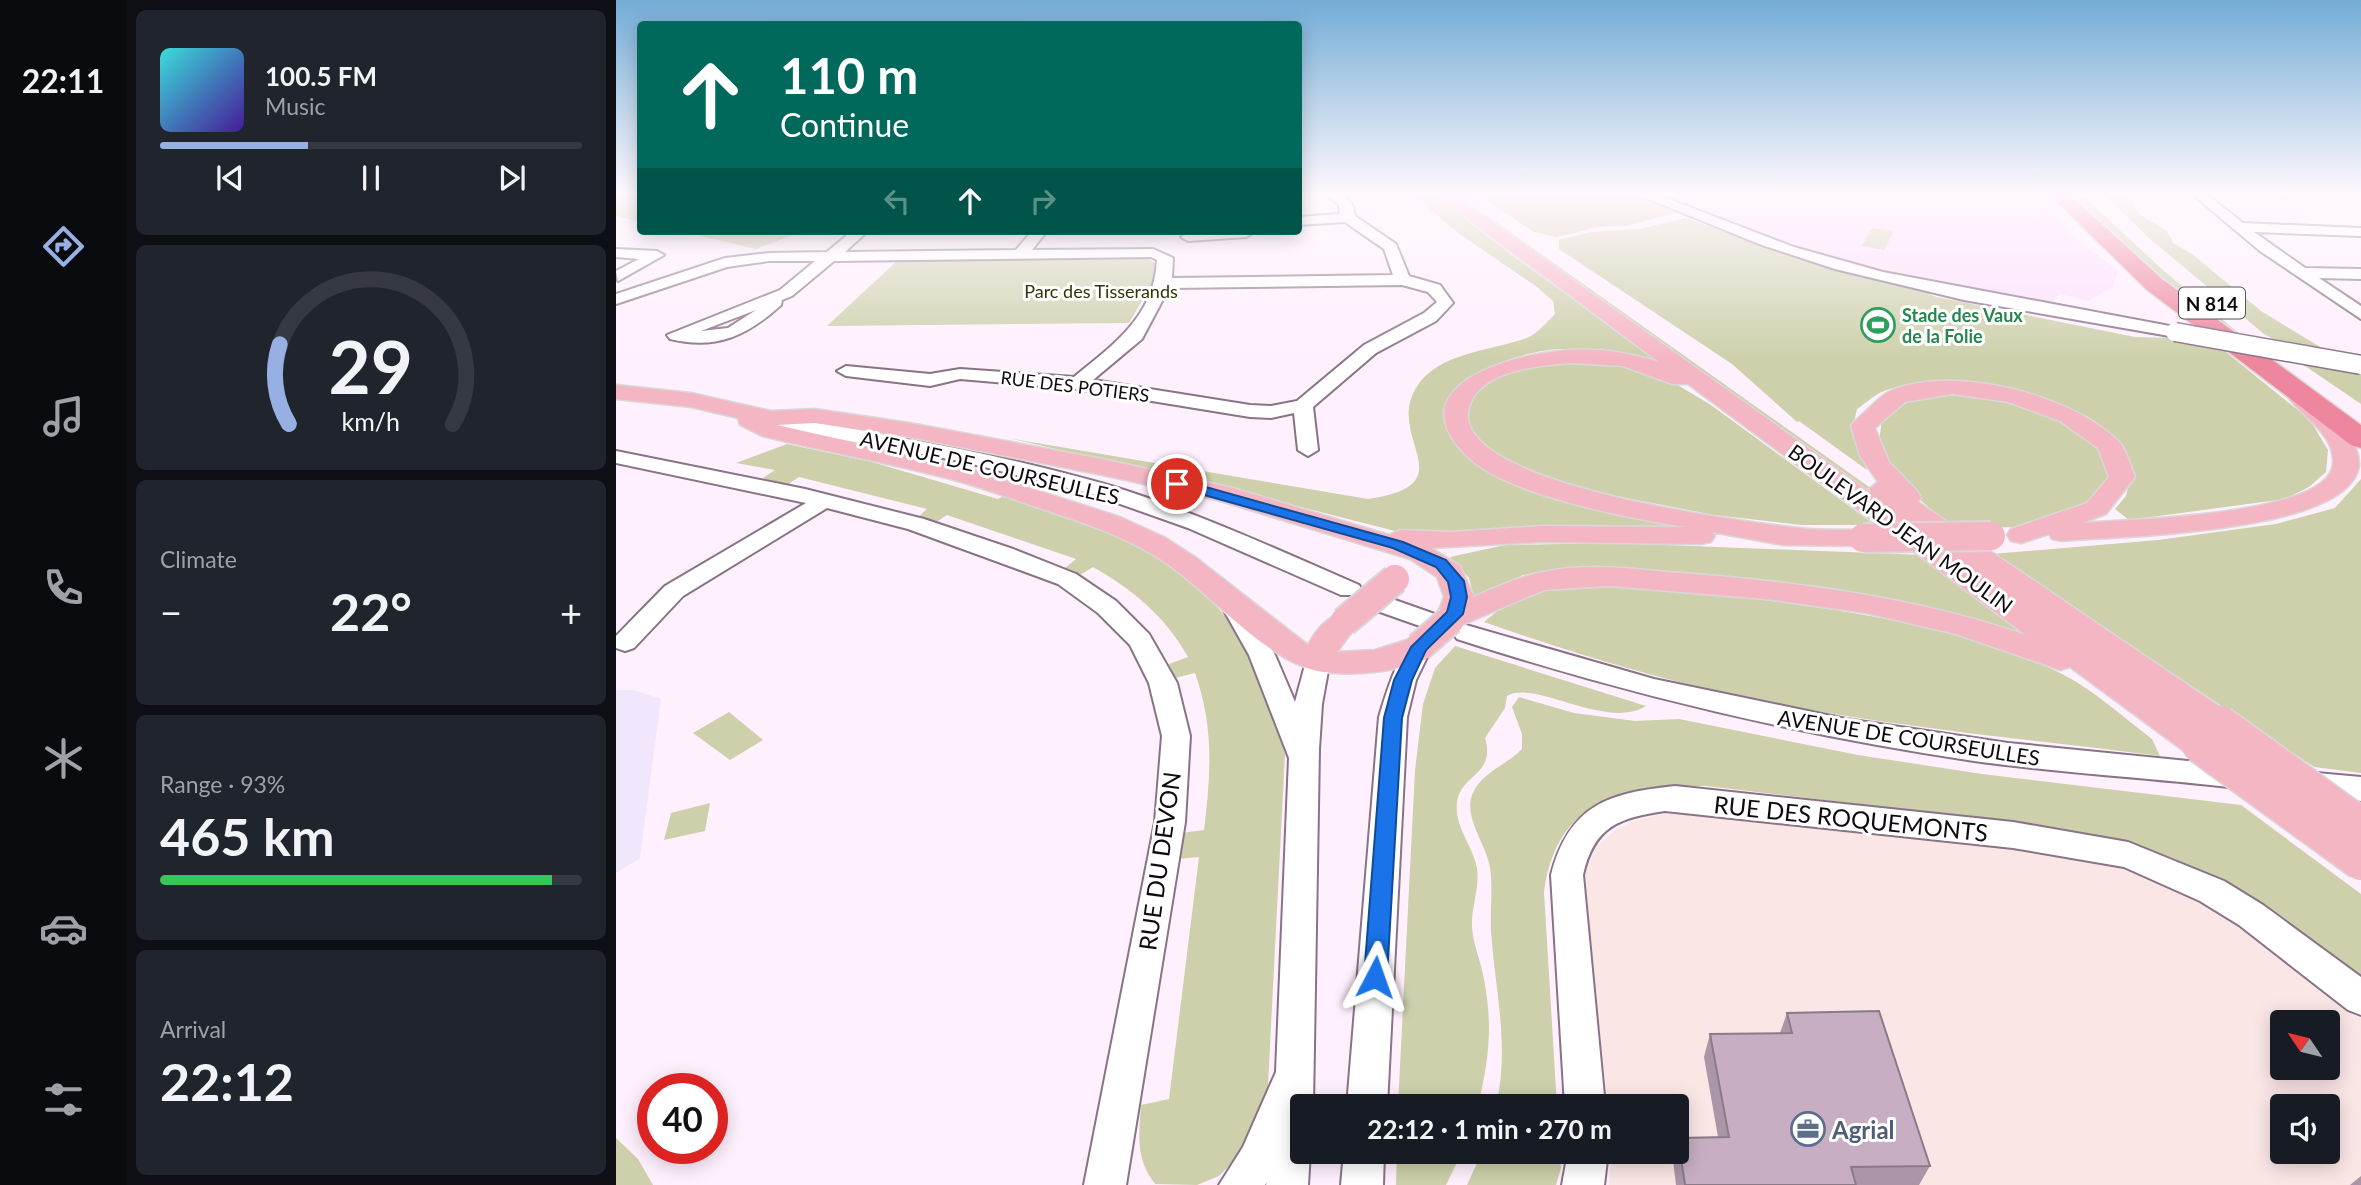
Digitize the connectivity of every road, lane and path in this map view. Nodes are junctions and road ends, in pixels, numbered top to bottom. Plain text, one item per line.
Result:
1 (841, 248) edge
2 (1026, 248) edge
3 (1168, 248) edge
4 (1391, 248) edge
5 (1517, 248) edge
6 (1542, 248) edge
7 (1785, 248) edge
8 (2116, 248) edge
9 (2145, 248) edge
10 (2267, 248) edge
11 (616, 253) edge
12 (1021, 254) junction
13 (1160, 254) junction
14 (831, 256) junction
15 (2300, 273) junction
16 (2361, 274) edge
17 (617, 276) edge
18 (1402, 280) junction
19 (670, 281) junction
20 (1164, 284) junction
21 (786, 293) junction
22 (616, 299) edge
23 (2361, 314) edge
24 (2361, 365) edge
25 (846, 371) dead end
26 (1078, 383) junction
27 (2291, 387) junction
28 (616, 392) edge
29 (616, 405) edge
30 (1303, 406) junction
31 (1744, 413) junction
32 (2361, 414) edge
33 (766, 420) junction
34 (2361, 439) edge
35 (1308, 450) dead end
36 (616, 457) edge
37 (824, 501) junction
38 (1358, 533) junction
39 (2021, 535) junction
40 (1801, 537) junction
41 (1499, 538) junction
42 (1977, 541) junction
43 (1431, 558) junction
44 (1350, 590) dead end
45 (1222, 594) junction
46 (1375, 601) dead end
47 (1439, 632) junction
48 (625, 642) dead end
49 (1317, 660) junction
50 (2108, 680) junction
51 (2210, 735) junction
52 (1305, 762) junction
53 (2361, 789) edge
54 (2361, 826) edge
55 (2361, 862) edge
56 (2361, 998) edge
57 (1295, 1067) junction
58 (1368, 1094) edge
59 (1584, 1094) edge
60 (1363, 1164) edge
61 (1586, 1164) edge
62 (1105, 1185) edge
63 (1240, 1185) edge
64 (1287, 1185) edge
65 (1362, 1185) edge
66 (1583, 1185) edge

1 - 14 street
2 - 12 street
3 - 13 street
4 - 18 street
5 - 31 main road, BOULEVARD JEAN MOULIN
6 - 42 main road
7 - 24 street, bridge
8 - 27 highway, N 814
9 - 32 highway, N 814
10 - 15 street
11 - 17 street
12 - 13 street
12 - 14 street
13 - 20 street
14 - 19 street
14 - 21 street
15 - 16 street
15 - 23 street
17 - 19 street
18 - 20 street
18 - 30 street
19 - 22 street
20 - 26 street
21 - 21 street
25 - 26 street, RUE DES POTIERS
26 - 30 street, RUE DES POTIERS
27 - 34 highway, N 814
27 - 39 main road
28 - 33 main road, AVENUE DE COURSEULLES
29 - 33 main road, AVENUE DE COURSEULLES
30 - 35 street
31 - 40 main road
31 - 50 main road, BOULEVARD JEAN MOULIN
33 - 38 main road
33 - 44 street, AVENUE DE COURSEULLES
33 - 45 main road
36 - 37 street, RUE DU DEVON
37 - 48 street
37 - 62 street, RUE DU DEVON
38 - 41 main road
38 - 43 main road
39 - 42 main road
39 - 42 main road
40 - 41 main road
40 - 42 main road, bridge
41 - 43 main road
42 - 51 main road
43 - 47 main road
43 - 49 main road, bridge
45 - 49 main road
45 - 52 street
46 - 47 street, AVENUE DE COURSEULLES
47 - 49 main road
47 - 50 main road
47 - 53 street, AVENUE DE COURSEULLES
47 - 58 street
49 - 52 street
50 - 51 main road, BOULEVARD JEAN MOULIN
51 - 54 main road, bridge
51 - 55 main road, BOULEVARD JEAN MOULIN, bridge
52 - 57 street
56 - 59 street, RUE DES ROQUEMONTS
57 - 63 street
57 - 64 street
60 - 65 street
61 - 66 street

